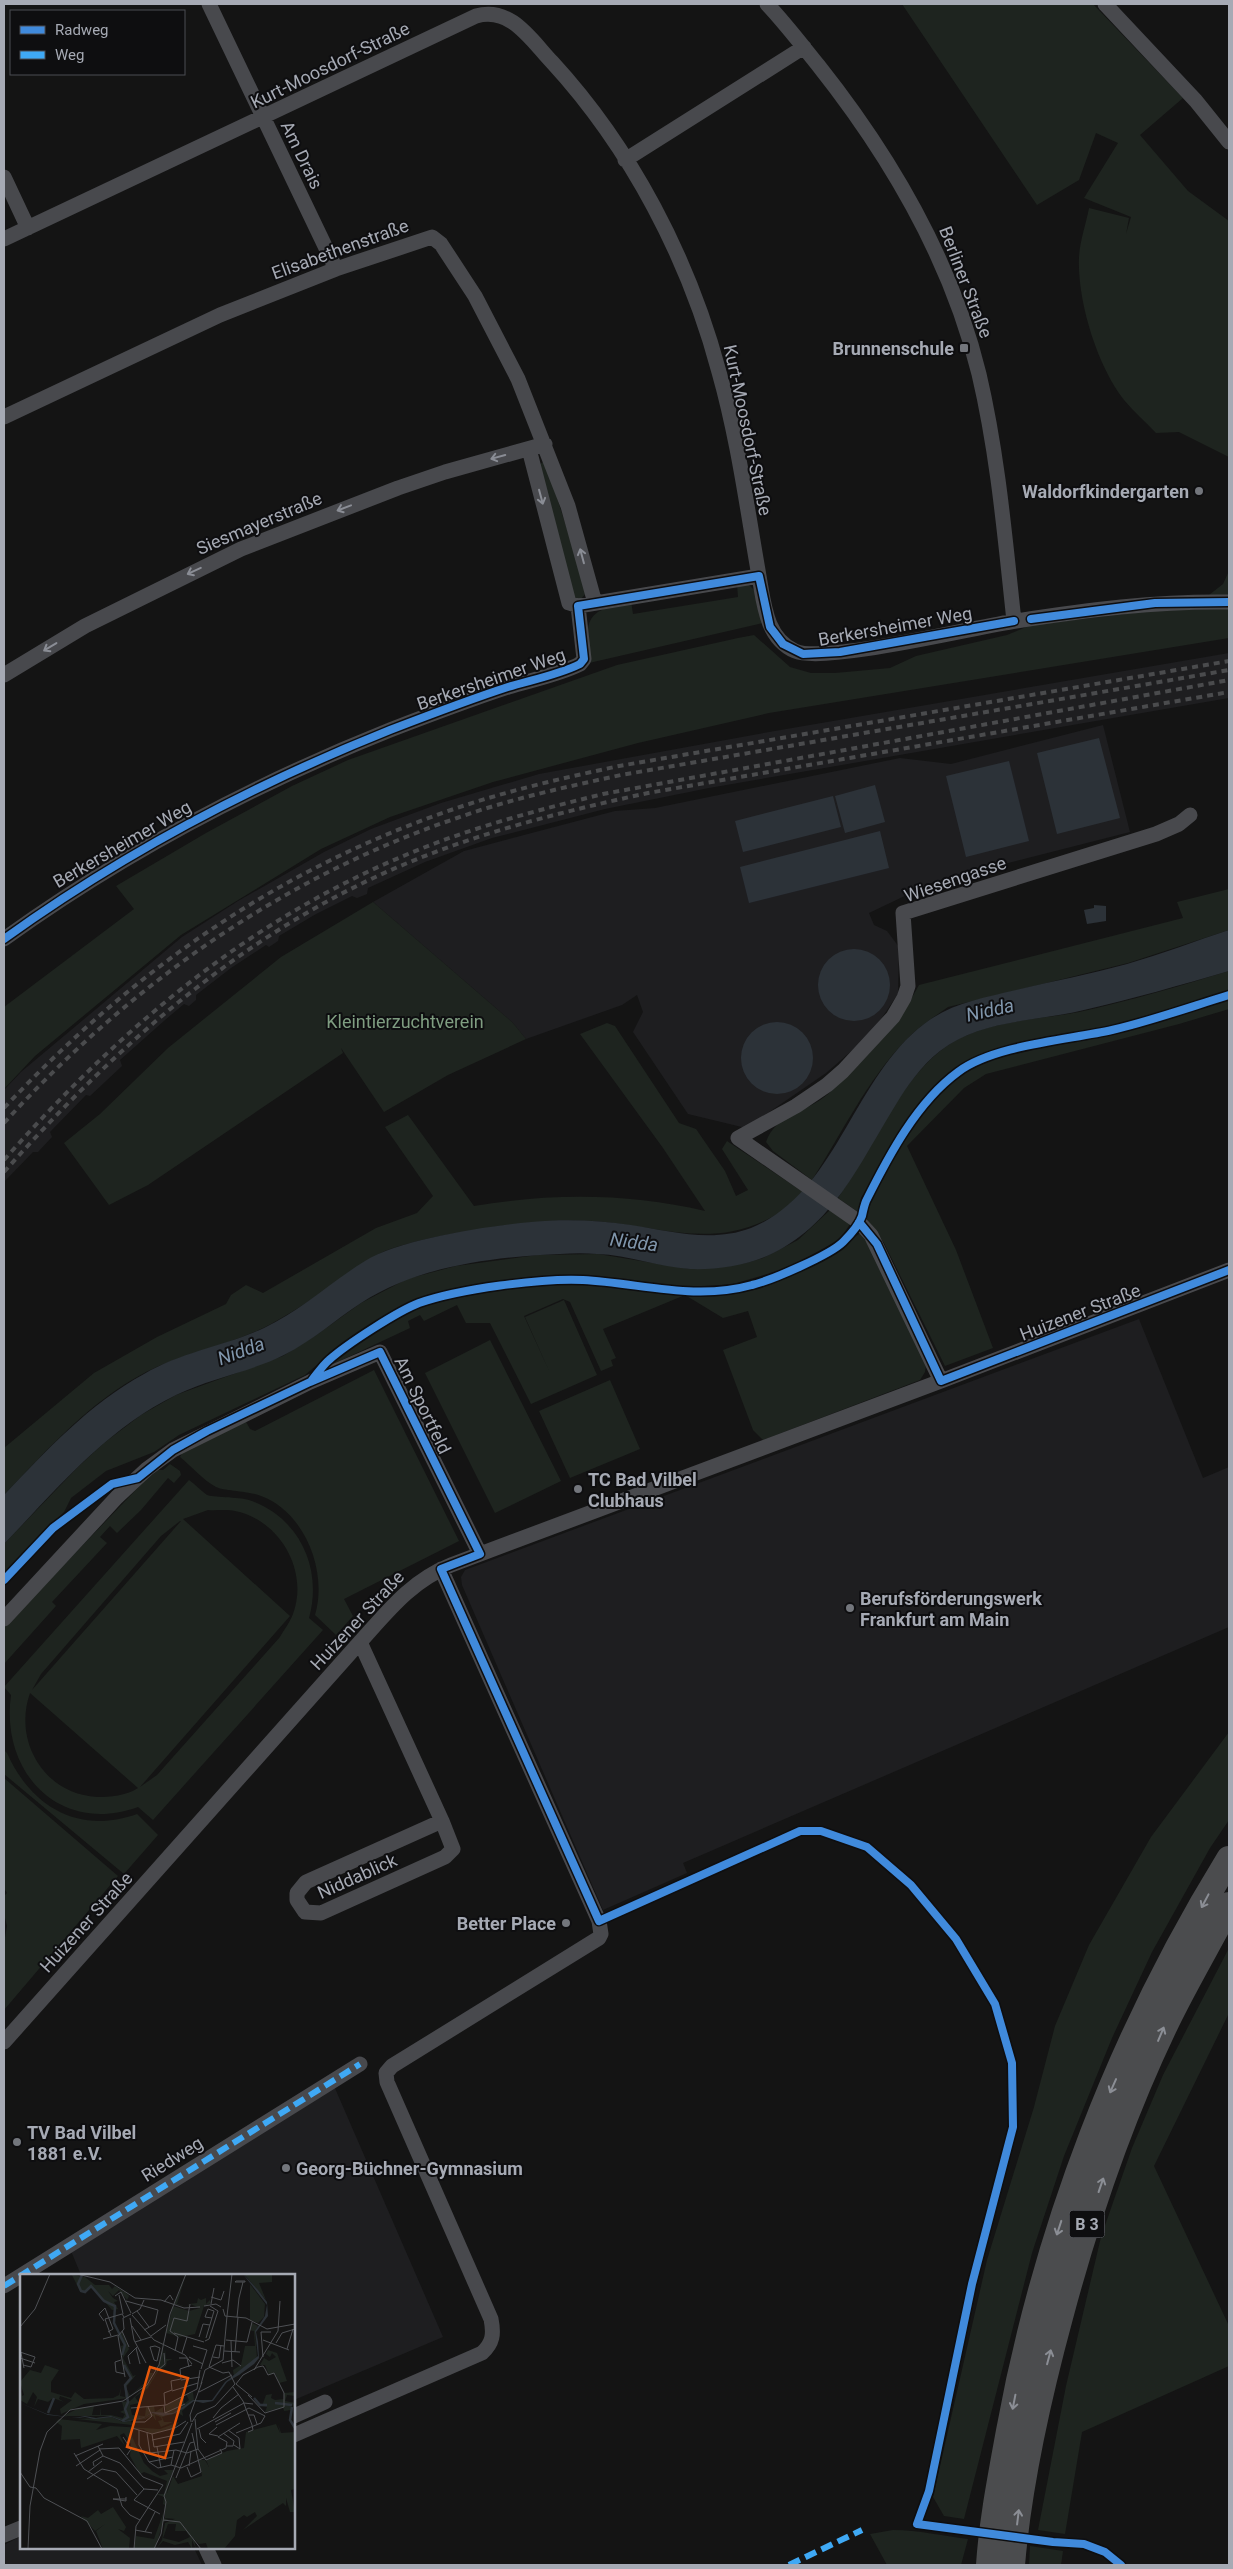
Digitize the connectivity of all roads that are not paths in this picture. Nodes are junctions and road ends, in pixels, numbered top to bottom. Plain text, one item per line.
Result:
1 (209, 4) edge
2 (767, 4) edge
3 (1105, 4) edge
4 (804, 47) junction
5 (264, 118) junction
6 (1229, 142) edge
7 (625, 160) junction
8 (4, 177) edge
9 (28, 228) junction
10 (4, 239) edge
11 (336, 269) junction
12 (4, 418) edge
13 (545, 444) junction
14 (529, 449) junction
15 (759, 576) junction
16 (1228, 602) dead end
17 (595, 603) junction
18 (578, 606) junction
19 (1014, 621) junction
20 (4, 675) edge
21 (1190, 815) dead end
22 (4, 939) edge
23 (1229, 1270) edge
24 (941, 1381) junction
25 (480, 1554) junction
26 (441, 1569) junction
27 (4, 1619) edge
28 (360, 1642) junction
29 (442, 1820) junction
30 (1229, 1859) edge
31 (1229, 1905) edge
32 (4, 2042) edge
33 (360, 2064) dead end
34 (23, 2274) edge
35 (20, 2276) edge
36 (4, 2286) edge
37 (325, 2402) dead end
38 (295, 2416) edge
39 (295, 2435) edge
40 (999, 2482) junction
41 (20, 2528) edge
42 (4, 2536) edge
43 (206, 2549) edge
44 (214, 2565) edge
45 (973, 2565) edge
46 (989, 2565) edge
47 (1012, 2565) edge

1 - 5 street, Am Drais
2 - 4 street, Berliner Straße
3 - 6 street
4 - 7 street
4 - 19 street, Berliner Straße
5 - 7 street, Kurt-Moosdorf-Straße
5 - 9 street, Kurt-Moosdorf-Straße
5 - 11 street, Am Drais
7 - 15 street, Kurt-Moosdorf-Straße
8 - 9 street
9 - 10 street, Kurt-Moosdorf-Straße
11 - 12 street, Elisabethenstraße
11 - 13 street, Elisabethenstraße
13 - 14 street, Siesmayerstraße
17 -> 13 street, Elisabethenstraße
14 -> 18 street
14 -> 20 street, Siesmayerstraße
15 - 17 street
15 - 19 street, Berkersheimer Weg
16 - 19 street, Berkersheimer Weg
17 - 18 street
18 - 22 street, Berkersheimer Weg
21 - 24 street, Wiesengasse
23 - 24 street, Huizener Straße
24 - 25 street, Huizener Straße
25 - 26 street, Huizener Straße
25 - 27 street, Am Sportfeld
26 - 28 street, Huizener Straße
26 - 39 street
28 - 29 street, Niddablick
28 - 32 street, Huizener Straße
29 - 29 street, Niddablick
30 -> 40 highway, B 3
47 -> 31 highway, B 3
33 - 34 street, Riedweg
35 - 36 street, Riedweg
37 - 38 street
40 - 45 highway
40 - 46 highway, B 3
41 - 42 street
43 - 44 street

